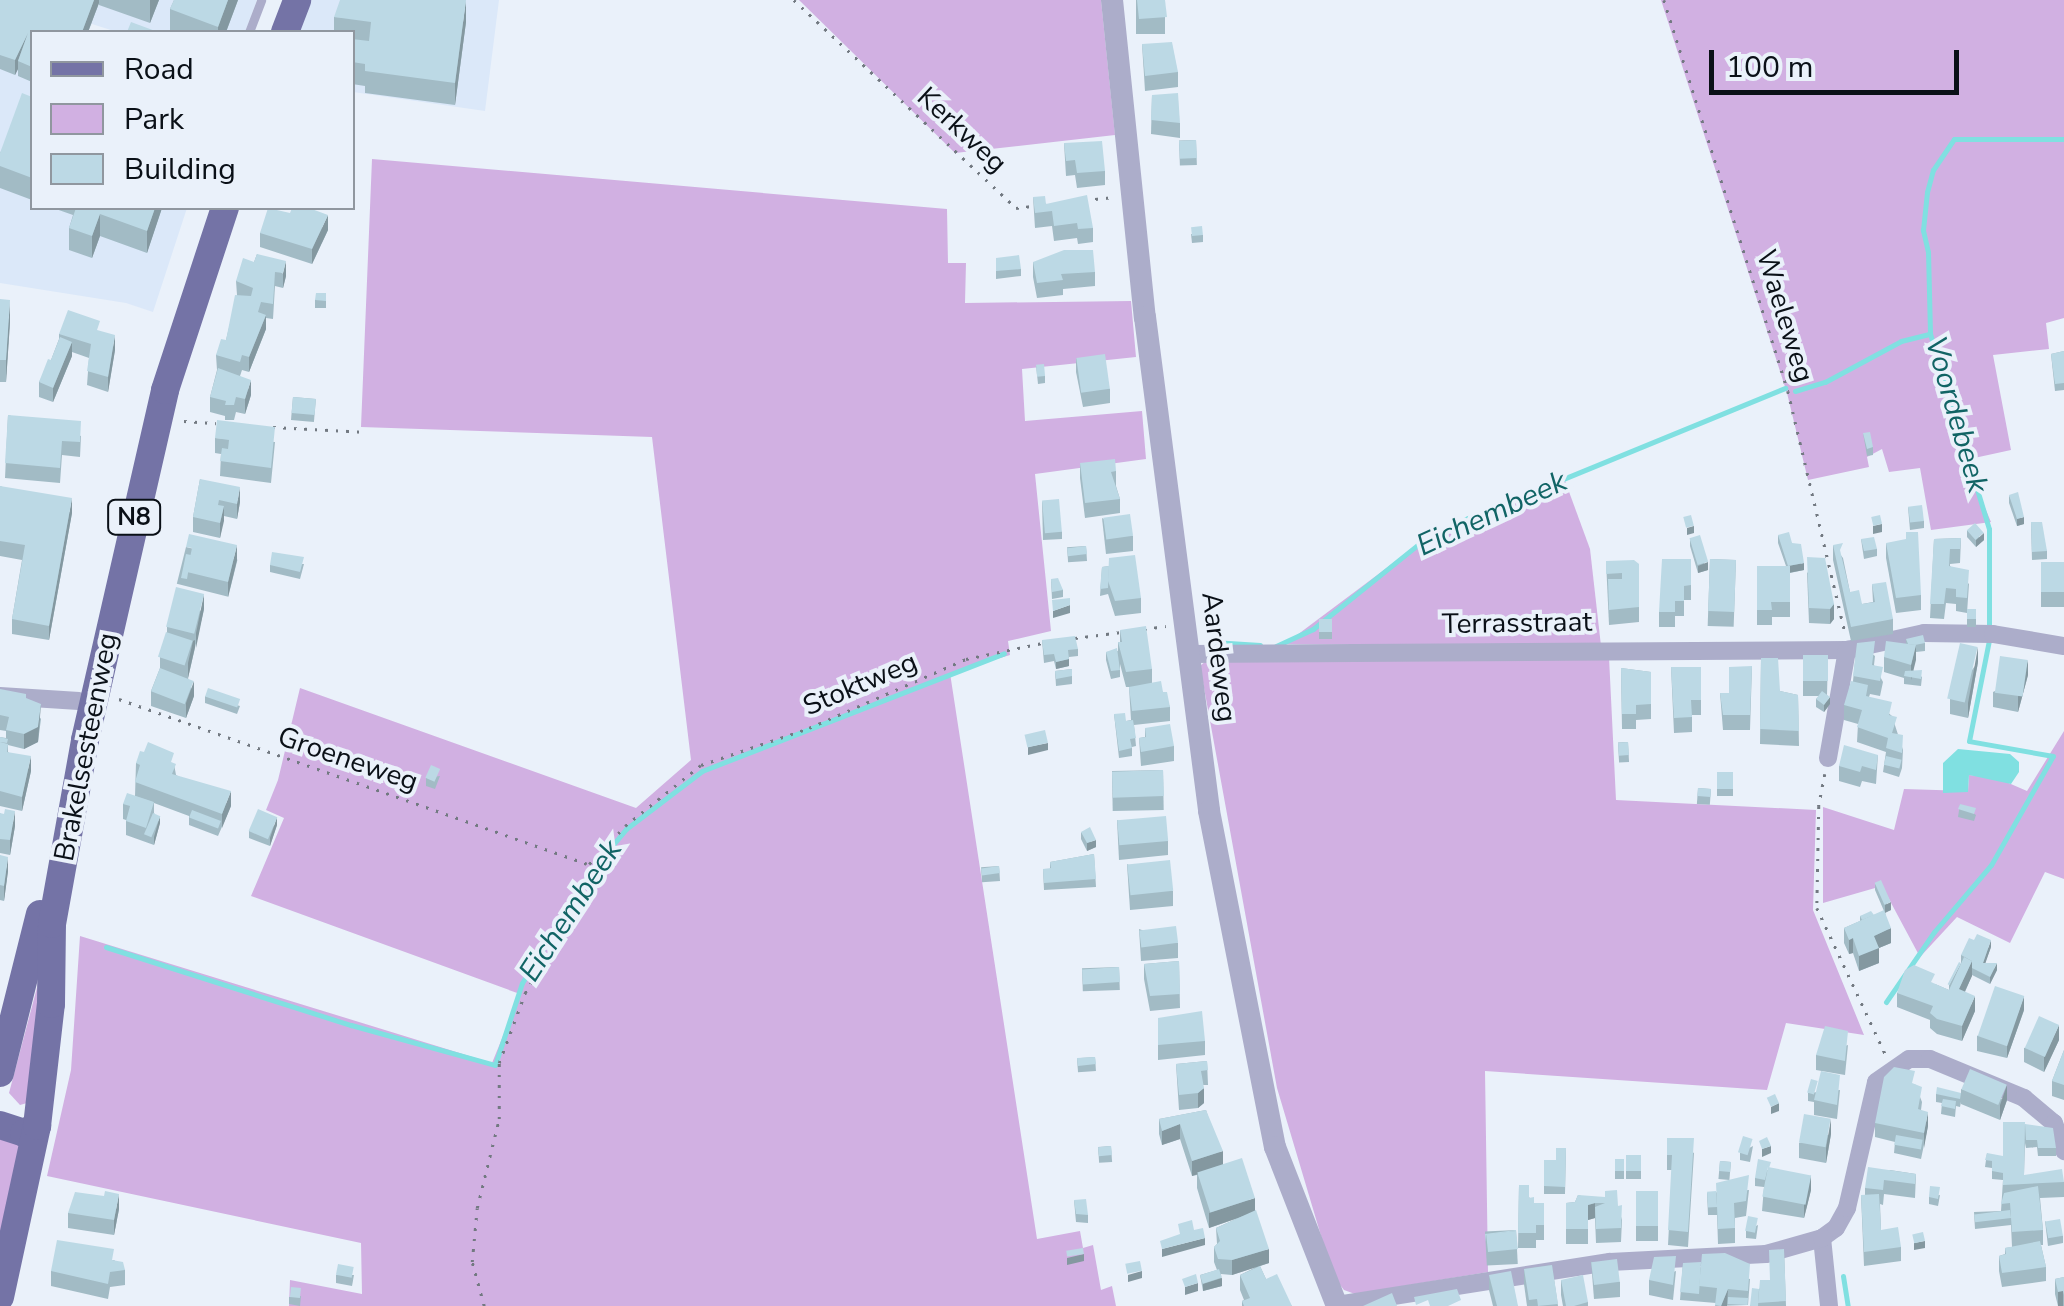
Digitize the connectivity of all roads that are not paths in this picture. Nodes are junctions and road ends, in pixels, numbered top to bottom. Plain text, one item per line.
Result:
1 (261, 0) edge
2 (288, 0) edge
3 (297, 0) edge
4 (1112, 0) edge
5 (250, 30) edge
6 (278, 30) edge
7 (286, 30) edge
8 (213, 210) edge
9 (223, 210) edge
10 (2064, 646) edge
11 (1847, 650) junction
12 (1188, 654) junction
13 (0, 696) edge
14 (87, 697) junction
15 (1828, 758) road end
16 (0, 1073) edge
17 (0, 1125) edge
18 (36, 1126) junction
19 (2064, 1151) edge
20 (1822, 1238) junction
21 (0, 1293) edge
22 (1337, 1306) edge
23 (1830, 1306) edge

1 - 5 lane
2 - 6 main road
3 - 7 main road
4 - 12 street, Aardeweg
8 - 14 main road, Brakelsesteenweg / N8
9 - 14 main road, Brakelsesteenweg / N8
10 - 11 street, Terrasstraat
11 - 12 street, Terrasstraat
11 - 15 street
12 - 22 street, Aardeweg
13 - 14 street
14 - 16 main road, Brakelsesteenweg / N8
14 - 18 main road, Brakelsesteenweg / N8
17 - 18 main road
18 - 21 main road, Brakelsesteenweg / N8
19 - 20 street
20 - 22 street
20 - 23 street

